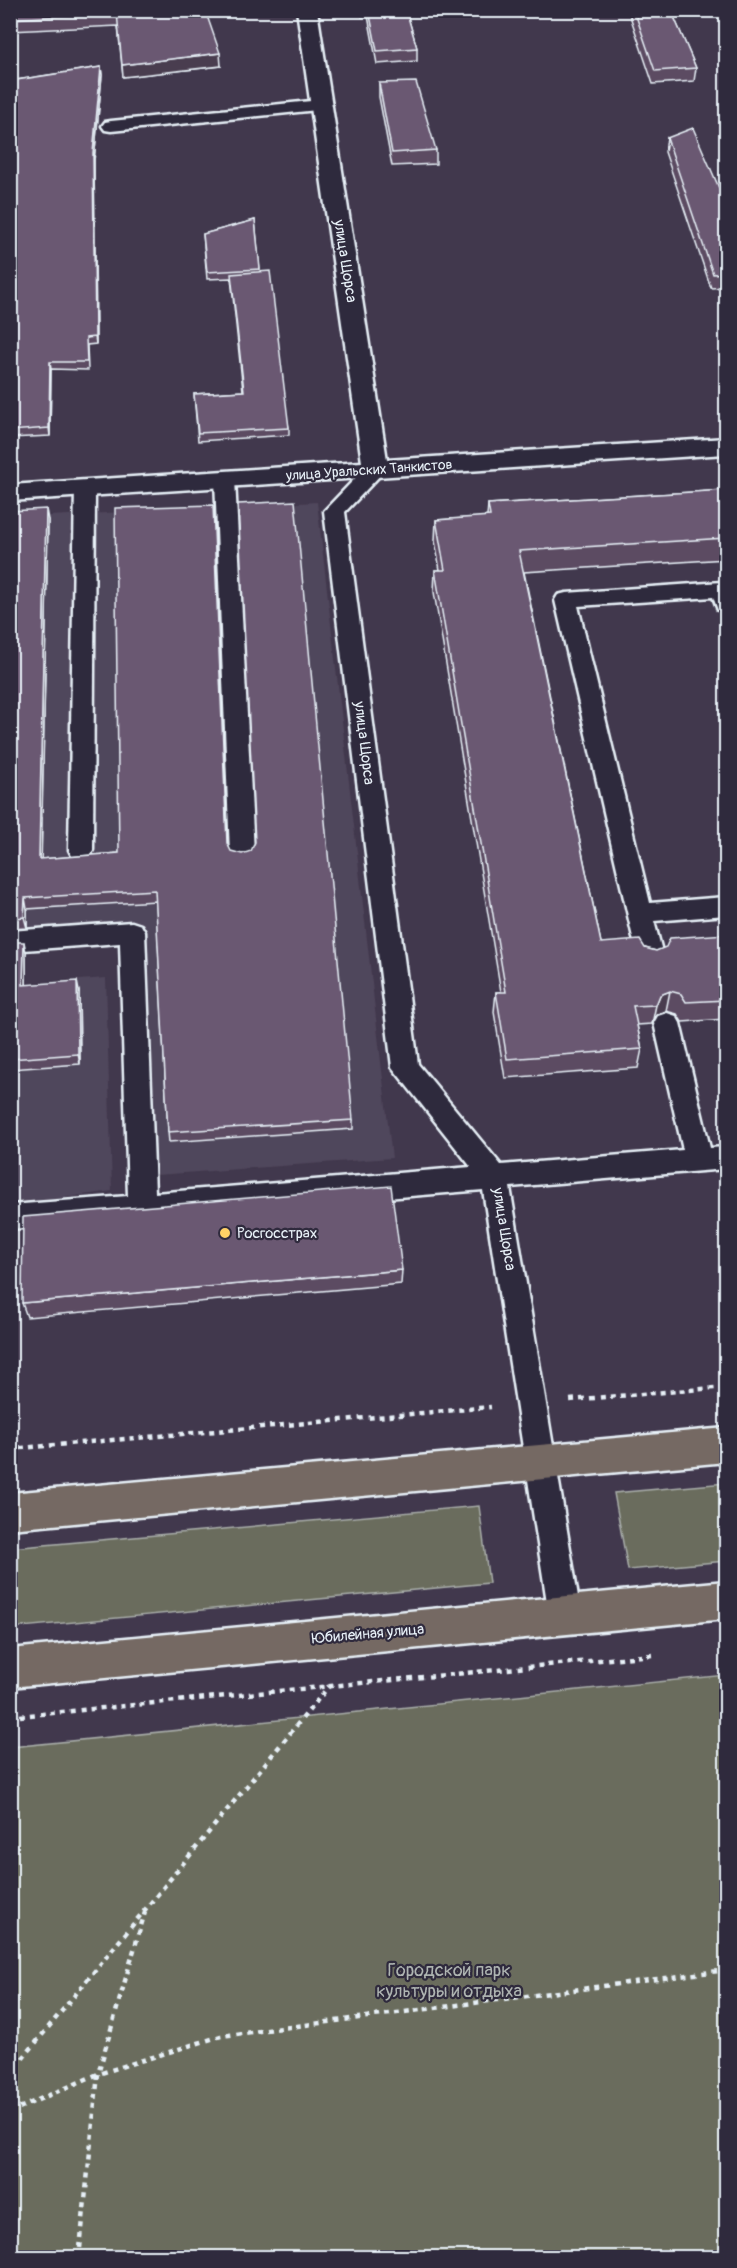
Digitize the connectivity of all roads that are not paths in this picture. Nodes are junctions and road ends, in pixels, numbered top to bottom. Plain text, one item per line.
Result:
1 (306, 10) edge
2 (321, 105) junction
3 (111, 126) dead end
4 (726, 446) edge
5 (376, 469) junction
6 (225, 479) junction
7 (85, 488) junction
8 (10, 494) edge
9 (726, 605) edge
10 (81, 850) dead end
11 (242, 854) edge
12 (726, 906) edge
13 (640, 913) junction
14 (10, 941) edge
15 (651, 959) edge
16 (666, 1023) edge
17 (726, 1158) edge
18 (699, 1160) junction
19 (495, 1177) junction
20 (142, 1206) junction
21 (10, 1217) edge
22 (726, 1445) edge
23 (541, 1462) junction
24 (10, 1510) edge
25 (726, 1600) edge
26 (565, 1615) junction
27 (10, 1668) edge

1 - 2 street, улица Щорса
2 - 3 lane
2 - 5 street, улица Щорса
4 - 5 street, улица Уральских Танкистов
5 - 6 street, улица Уральских Танкистов
5 - 19 lane, улица Щорса
6 - 7 street, улица Уральских Танкистов
6 - 11 lane
7 - 8 street, улица Уральских Танкистов
7 - 10 lane
9 - 13 lane
12 - 13 lane
13 - 15 lane
14 - 20 lane
16 - 18 lane
17 - 18 lane
18 - 19 lane
19 - 20 lane
19 - 23 lane, улица Щорса
20 - 21 lane
22 - 23 main road
23 - 24 main road
23 - 26 lane, улица Щорса
25 - 26 main road, Юбилейная улица
26 - 27 main road, Юбилейная улица

